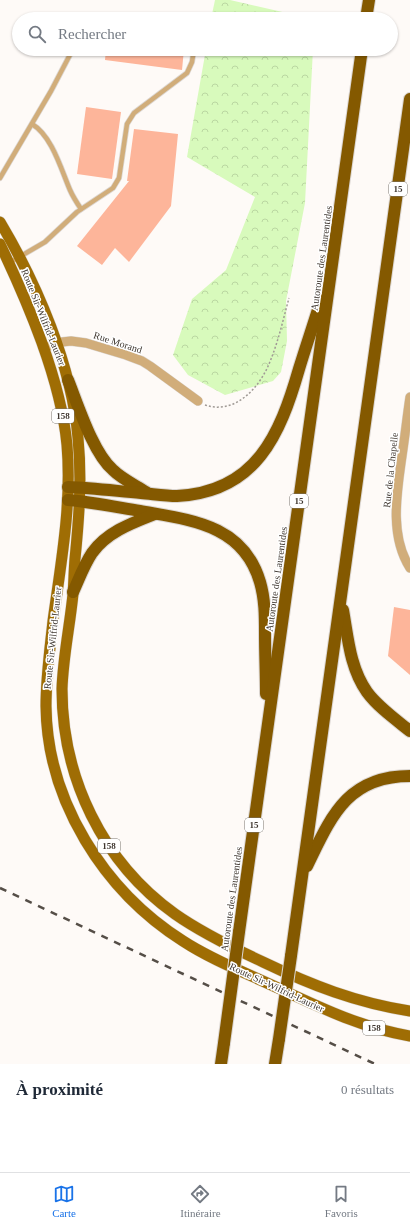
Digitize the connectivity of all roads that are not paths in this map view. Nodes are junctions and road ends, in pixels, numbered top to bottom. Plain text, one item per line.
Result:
1 (368, 0) edge
2 (367, 12) edge
3 (69, 56) edge
4 (193, 56) edge
5 (361, 56) edge
6 (410, 99) edge
7 (32, 124) junction
8 (0, 178) edge
9 (81, 209) junction
10 (0, 222) edge
11 (0, 244) edge
12 (19, 258) junction
13 (9, 263) junction
14 (331, 270) junction
15 (56, 344) junction
16 (43, 348) junction
17 (68, 380) junction
18 (410, 397) edge
19 (198, 401) road end
20 (74, 487) junction
21 (149, 494) junction
22 (74, 501) junction
23 (154, 514) junction
24 (410, 568) edge
25 (73, 592) junction
26 (341, 601) junction
27 (267, 731) junction
28 (410, 731) edge
29 (410, 776) edge
30 (302, 876) junction
31 (410, 1011) edge
32 (410, 1036) edge
33 (221, 1064) edge
34 (275, 1064) edge

1 - 2 highway
3 - 7 lane
4 - 9 lane
5 - 14 highway, Autoroute des Laurentides / 15
6 - 26 highway, 15
7 - 8 lane
7 - 9 lane
9 - 12 lane
10 - 12 main road, Route Sir-Wilfrid-Laurier / 158
11 - 13 main road, Route Sir-Wilfrid-Laurier / 158
12 - 13 lane
12 - 15 main road, Route Sir-Wilfrid-Laurier / 158
13 - 16 main road, Route Sir-Wilfrid-Laurier / 158
14 - 21 highway
14 - 27 highway, Autoroute des Laurentides / 15
15 - 16 street, Rue Morand
15 - 17 main road, Route Sir-Wilfrid-Laurier / 158
15 - 19 street, Rue Morand
16 - 20 main road, Route Sir-Wilfrid-Laurier / 158
17 - 20 main road, Route Sir-Wilfrid-Laurier / 158
17 - 21 highway
18 - 24 street, Rue de la Chapelle
20 - 21 highway
20 - 22 main road, Route Sir-Wilfrid-Laurier / 158
22 - 23 highway
22 - 25 main road, Route Sir-Wilfrid-Laurier / 158
22 - 32 main road, Route Sir-Wilfrid-Laurier / 158
23 - 25 highway
23 - 27 highway
25 - 31 main road, Route Sir-Wilfrid-Laurier / 158
26 - 28 highway
26 - 30 highway, 15
27 - 33 highway, Autoroute des Laurentides / 15, bridge
29 - 30 highway
30 - 34 highway, 15, bridge

